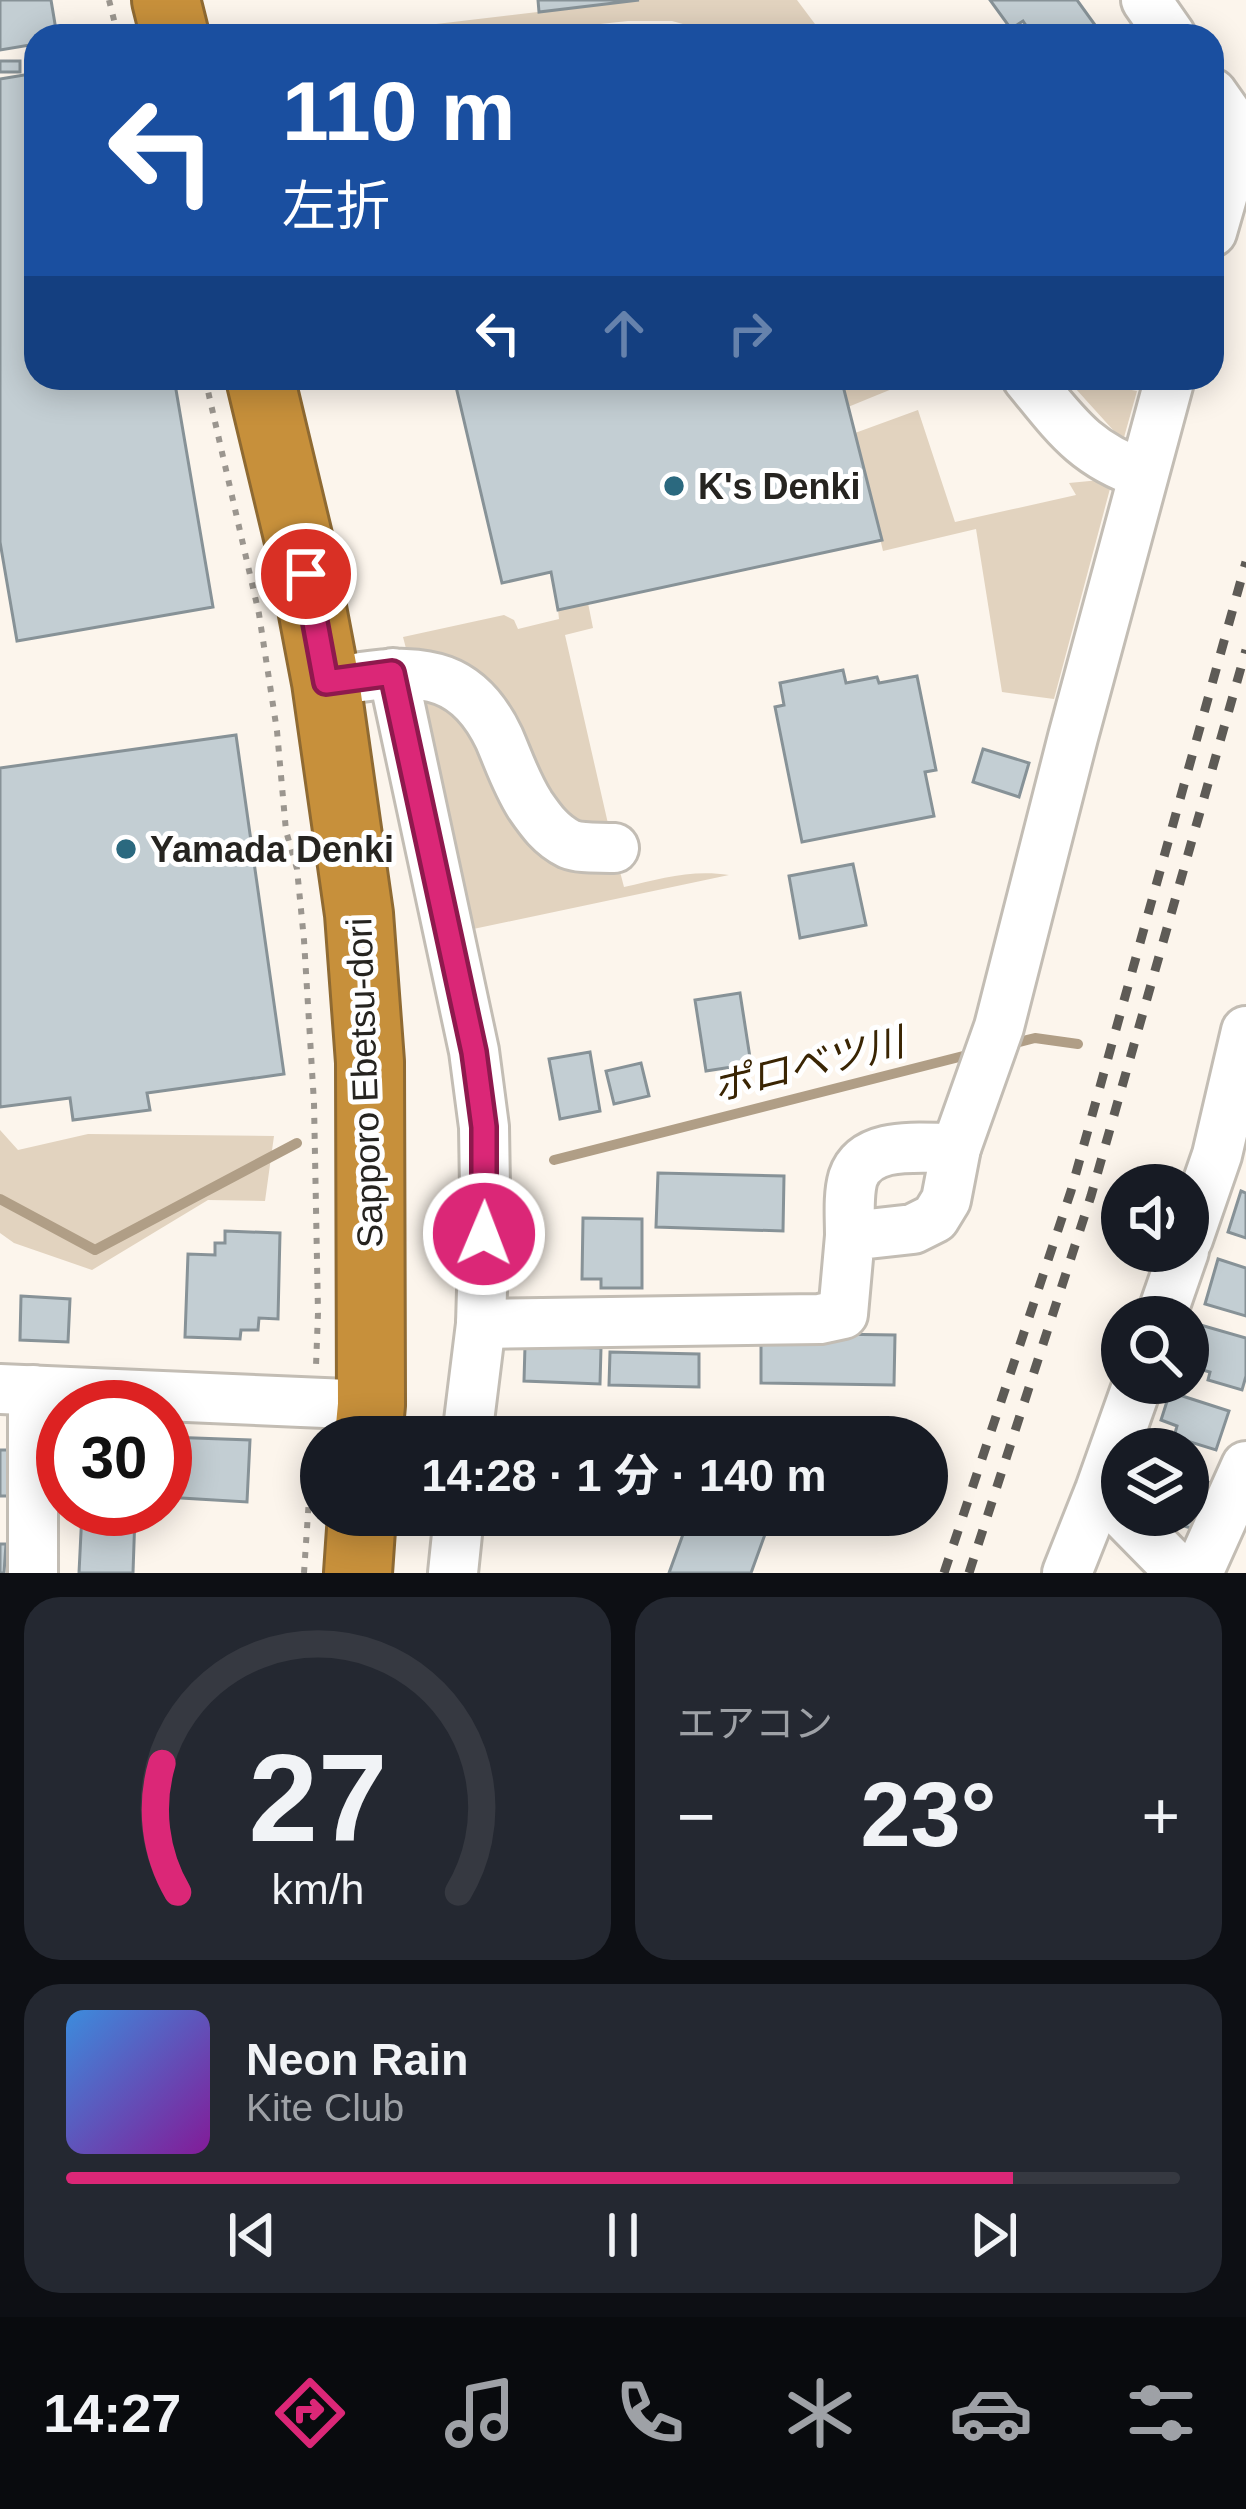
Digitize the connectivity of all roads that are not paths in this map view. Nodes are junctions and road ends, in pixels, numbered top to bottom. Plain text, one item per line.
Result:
1 (1224, 110) edge
2 (1224, 190) edge
3 (263, 390) edge
4 (1037, 390) edge
5 (1167, 390) edge
6 (1143, 474) junction
7 (392, 673) junction
8 (326, 682) junction
9 (614, 848) dead end
10 (1246, 1030) edge
11 (956, 1148) junction
12 (1232, 1154) edge
13 (1209, 1198) edge
14 (850, 1236) junction
15 (481, 1324) junction
16 (16, 1390) edge
17 (351, 1415) edge
18 (470, 1416) edge
19 (1246, 1466) edge
20 (1101, 1526) edge
21 (361, 1536) edge
22 (457, 1536) edge
23 (1145, 1536) edge
24 (33, 1573) edge
25 (358, 1573) edge
26 (454, 1573) edge
27 (1067, 1573) edge
28 (1181, 1573) edge
29 (1198, 1573) edge

1 - 2 street
3 - 8 highway, Sapporo Ebetsu-dori
4 - 6 street
5 - 6 street
6 - 11 street
7 - 8 street
7 - 9 street
7 - 15 street
8 - 17 highway, Sapporo Ebetsu-dori
10 - 12 street
11 - 14 street
11 - 14 street
12 - 13 street
14 - 15 street
15 - 18 street
16 - 17 street
16 - 24 street
19 - 29 street
20 - 27 street
21 - 25 highway
22 - 26 street
23 - 28 street

